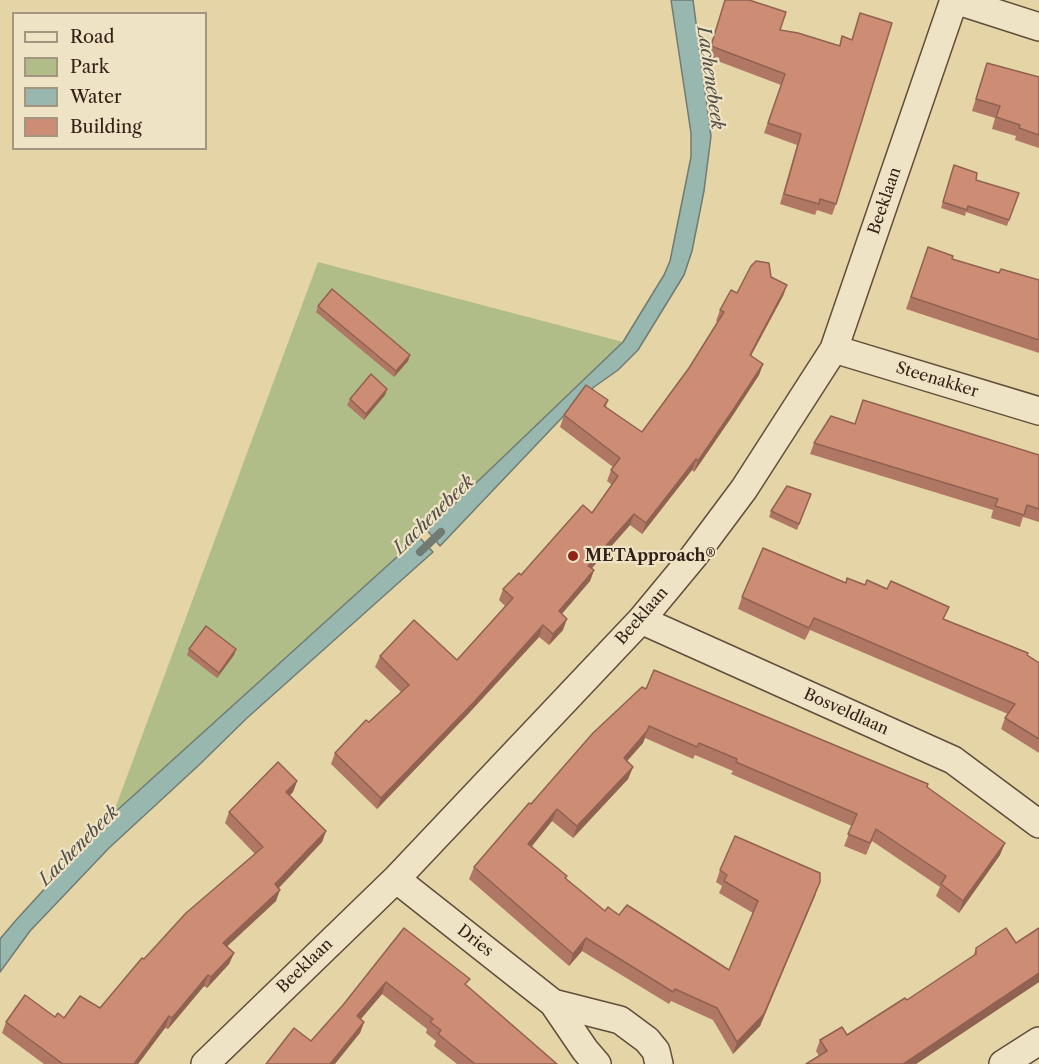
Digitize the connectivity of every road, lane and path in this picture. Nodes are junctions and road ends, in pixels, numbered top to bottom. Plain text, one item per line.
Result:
1 (955, 0) edge
2 (1039, 27) edge
3 (834, 349) junction
4 (1039, 411) edge
5 (641, 620) junction
6 (1039, 824) edge
7 (396, 879) junction
8 (553, 1003) junction
9 (1039, 1041) edge
10 (205, 1064) edge
11 (597, 1064) edge
12 (658, 1064) edge
13 (1003, 1064) edge

1 - 2 street
1 - 3 street, Beeklaan
3 - 4 street, Steenakker
3 - 5 street, Beeklaan
5 - 6 street, Bosveldlaan
5 - 7 street, Beeklaan
7 - 8 street, Dries
7 - 10 street, Beeklaan
8 - 11 street, Dries
8 - 12 street, Dries
9 - 13 street

